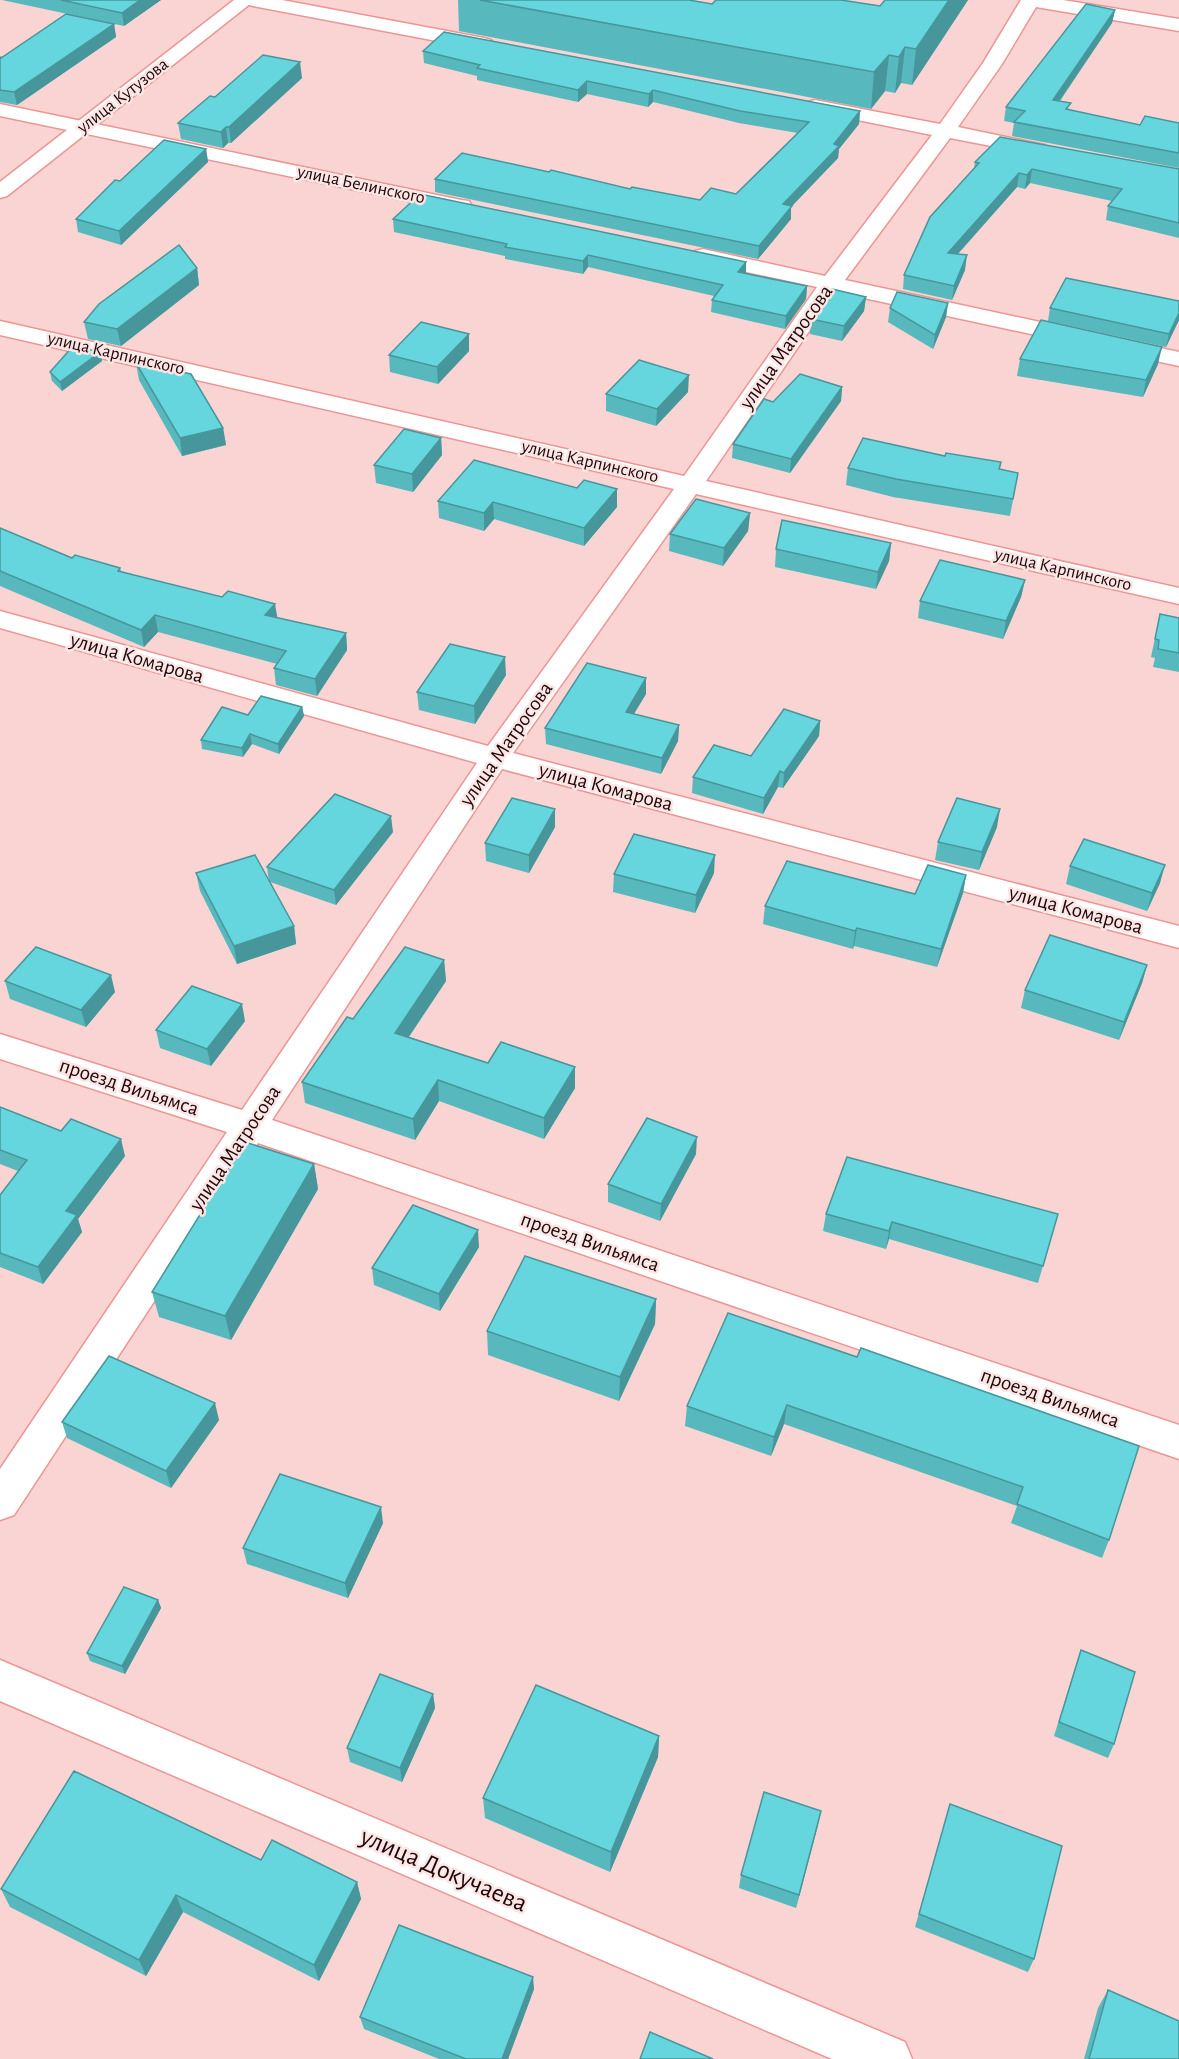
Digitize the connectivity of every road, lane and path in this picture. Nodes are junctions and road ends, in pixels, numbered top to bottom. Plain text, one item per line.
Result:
1 (246, 0) edge
2 (253, 0) edge
3 (1030, 0) edge
4 (1179, 25) edge
5 (504, 48) edge
6 (796, 102) edge
7 (0, 110) edge
8 (82, 128) junction
9 (945, 131) junction
10 (1062, 154) edge
11 (0, 192) edge
12 (483, 211) edge
13 (680, 252) edge
14 (831, 283) junction
15 (0, 328) edge
16 (1179, 359) edge
17 (690, 485) junction
18 (1179, 596) edge
19 (0, 619) edge
20 (495, 758) junction
21 (1179, 937) edge
22 (0, 1046) edge
23 (249, 1125) junction
24 (1179, 1442) edge
25 (0, 1502) edge
26 (0, 1680) edge
27 (888, 2059) edge

1 - 8 street, улица Кутузова
2 - 5 street
3 - 4 street
3 - 9 street, улица Матросова
6 - 9 street
7 - 8 street, улица Белинского
8 - 11 street, улица Кутузова
8 - 12 street, улица Белинского
9 - 10 street
9 - 14 street, улица Матросова
13 - 14 street
14 - 16 street
14 - 17 street, улица Матросова
15 - 17 street, улица Карпинского
17 - 18 street, улица Карпинского
17 - 20 street, улица Матросова
19 - 20 street, улица Комарова
20 - 21 street, улица Комарова
20 - 23 street, улица Матросова
22 - 23 street, проезд Вильямса
23 - 24 street, проезд Вильямса
23 - 25 street, улица Матросова
26 - 27 street, улица Докучаева

